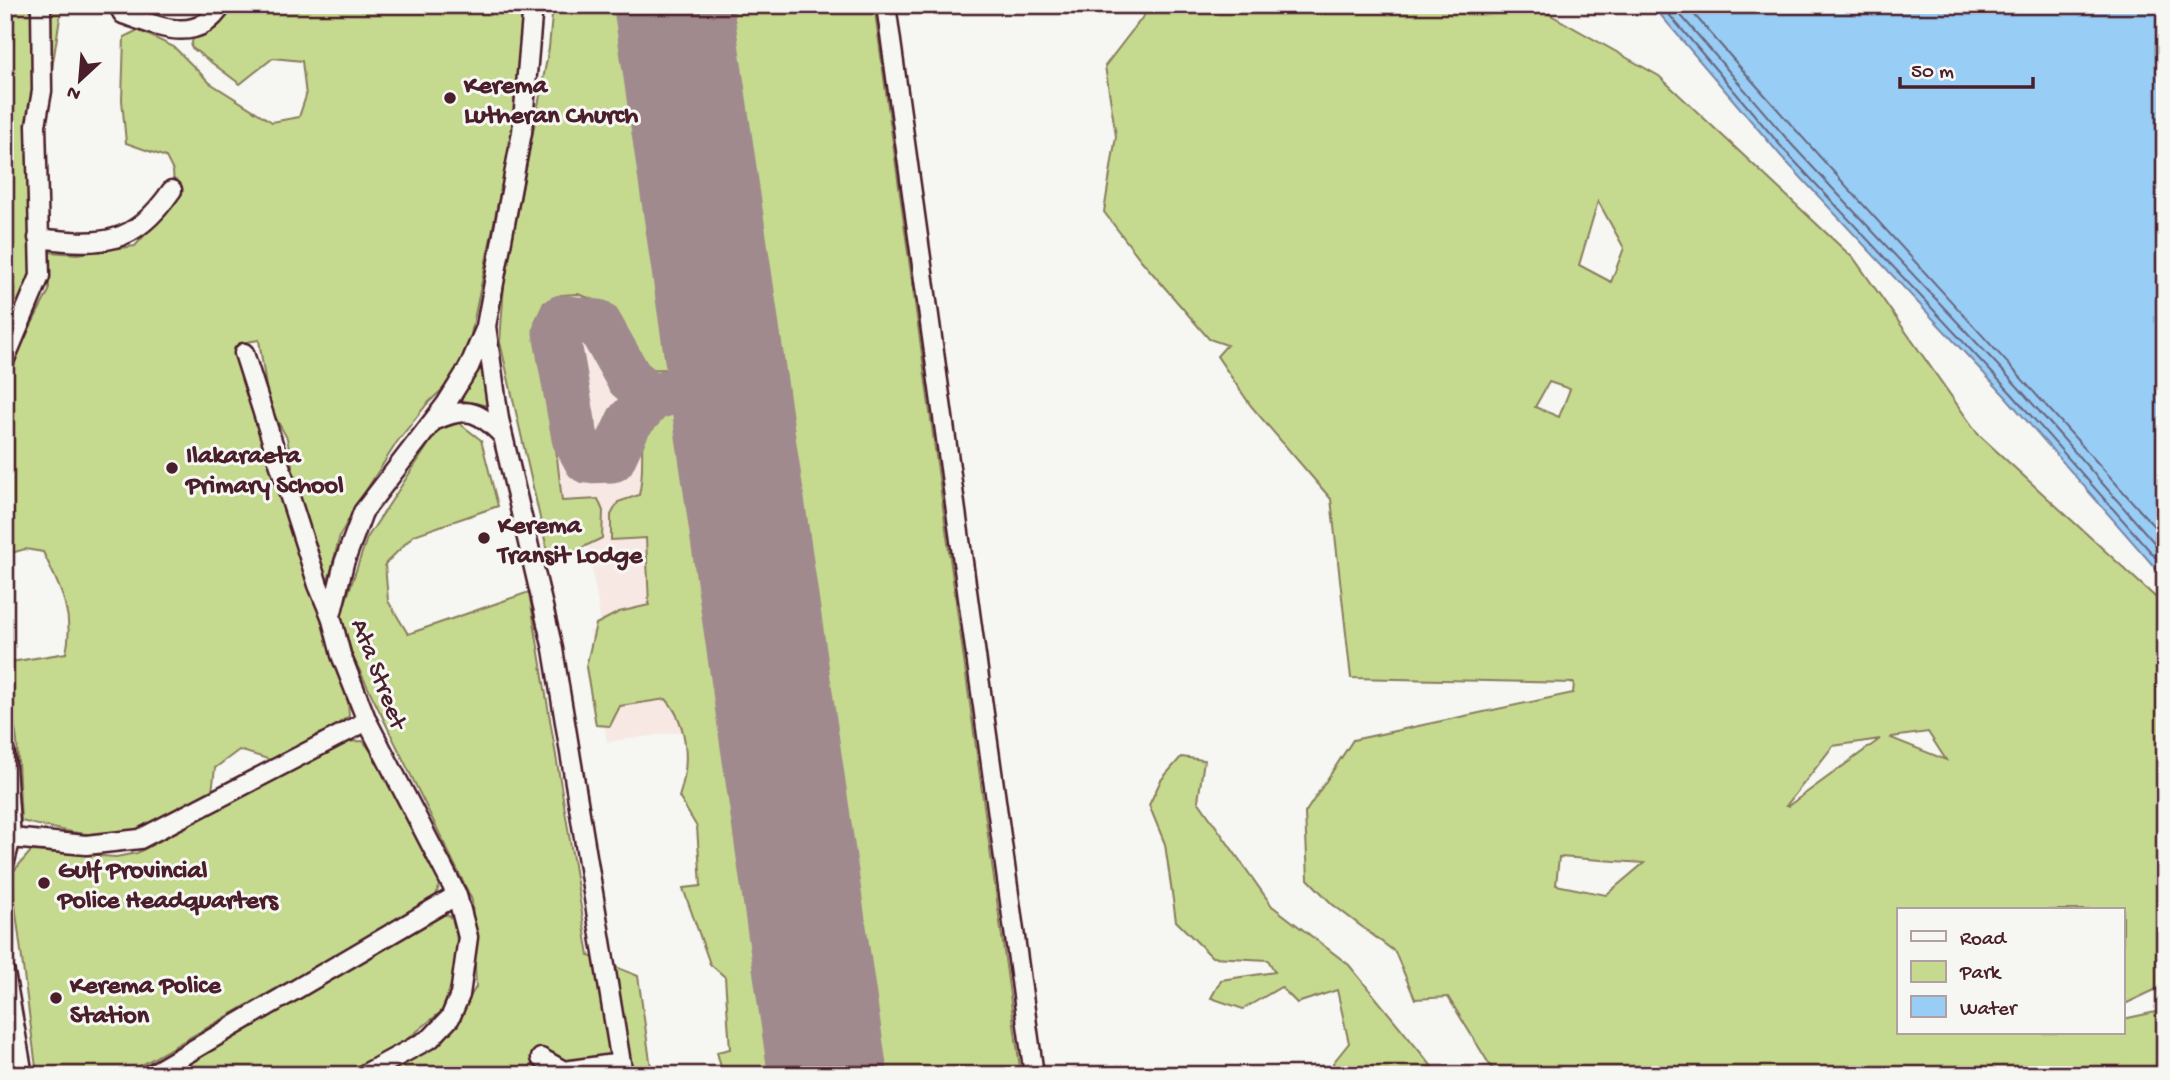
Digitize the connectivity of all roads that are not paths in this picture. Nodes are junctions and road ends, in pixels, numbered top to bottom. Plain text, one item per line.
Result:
1 (41, 5) edge
2 (118, 5) edge
3 (222, 5) edge
4 (533, 5) edge
5 (886, 5) edge
6 (172, 190) dead end
7 (38, 238) junction
8 (486, 326) junction
9 (244, 353) dead end
10 (5, 359) edge
11 (432, 421) junction
12 (503, 436) junction
13 (331, 616) junction
14 (367, 721) junction
15 (5, 753) edge
16 (11, 838) junction
17 (5, 861) edge
18 (457, 895) junction
19 (5, 974) edge
20 (541, 1058) dead end
21 (622, 1069) edge
22 (563, 1073) edge
23 (23, 1075) edge
24 (150, 1075) edge
25 (363, 1075) edge
26 (1034, 1075) edge

1 - 7 street
2 - 3 street
4 - 8 street
5 - 26 street
6 - 7 street
7 - 10 street
8 - 11 street, Ata Street
8 - 12 street
9 - 13 street
11 - 12 street
11 - 13 street, Ata Street
12 - 21 street
13 - 14 street, Ata Street
14 - 16 street
14 - 18 street, Ata Street
15 - 16 street
16 - 17 street
18 - 24 street
18 - 25 street, Ata Street
19 - 23 street
20 - 22 street
21 - 22 street

